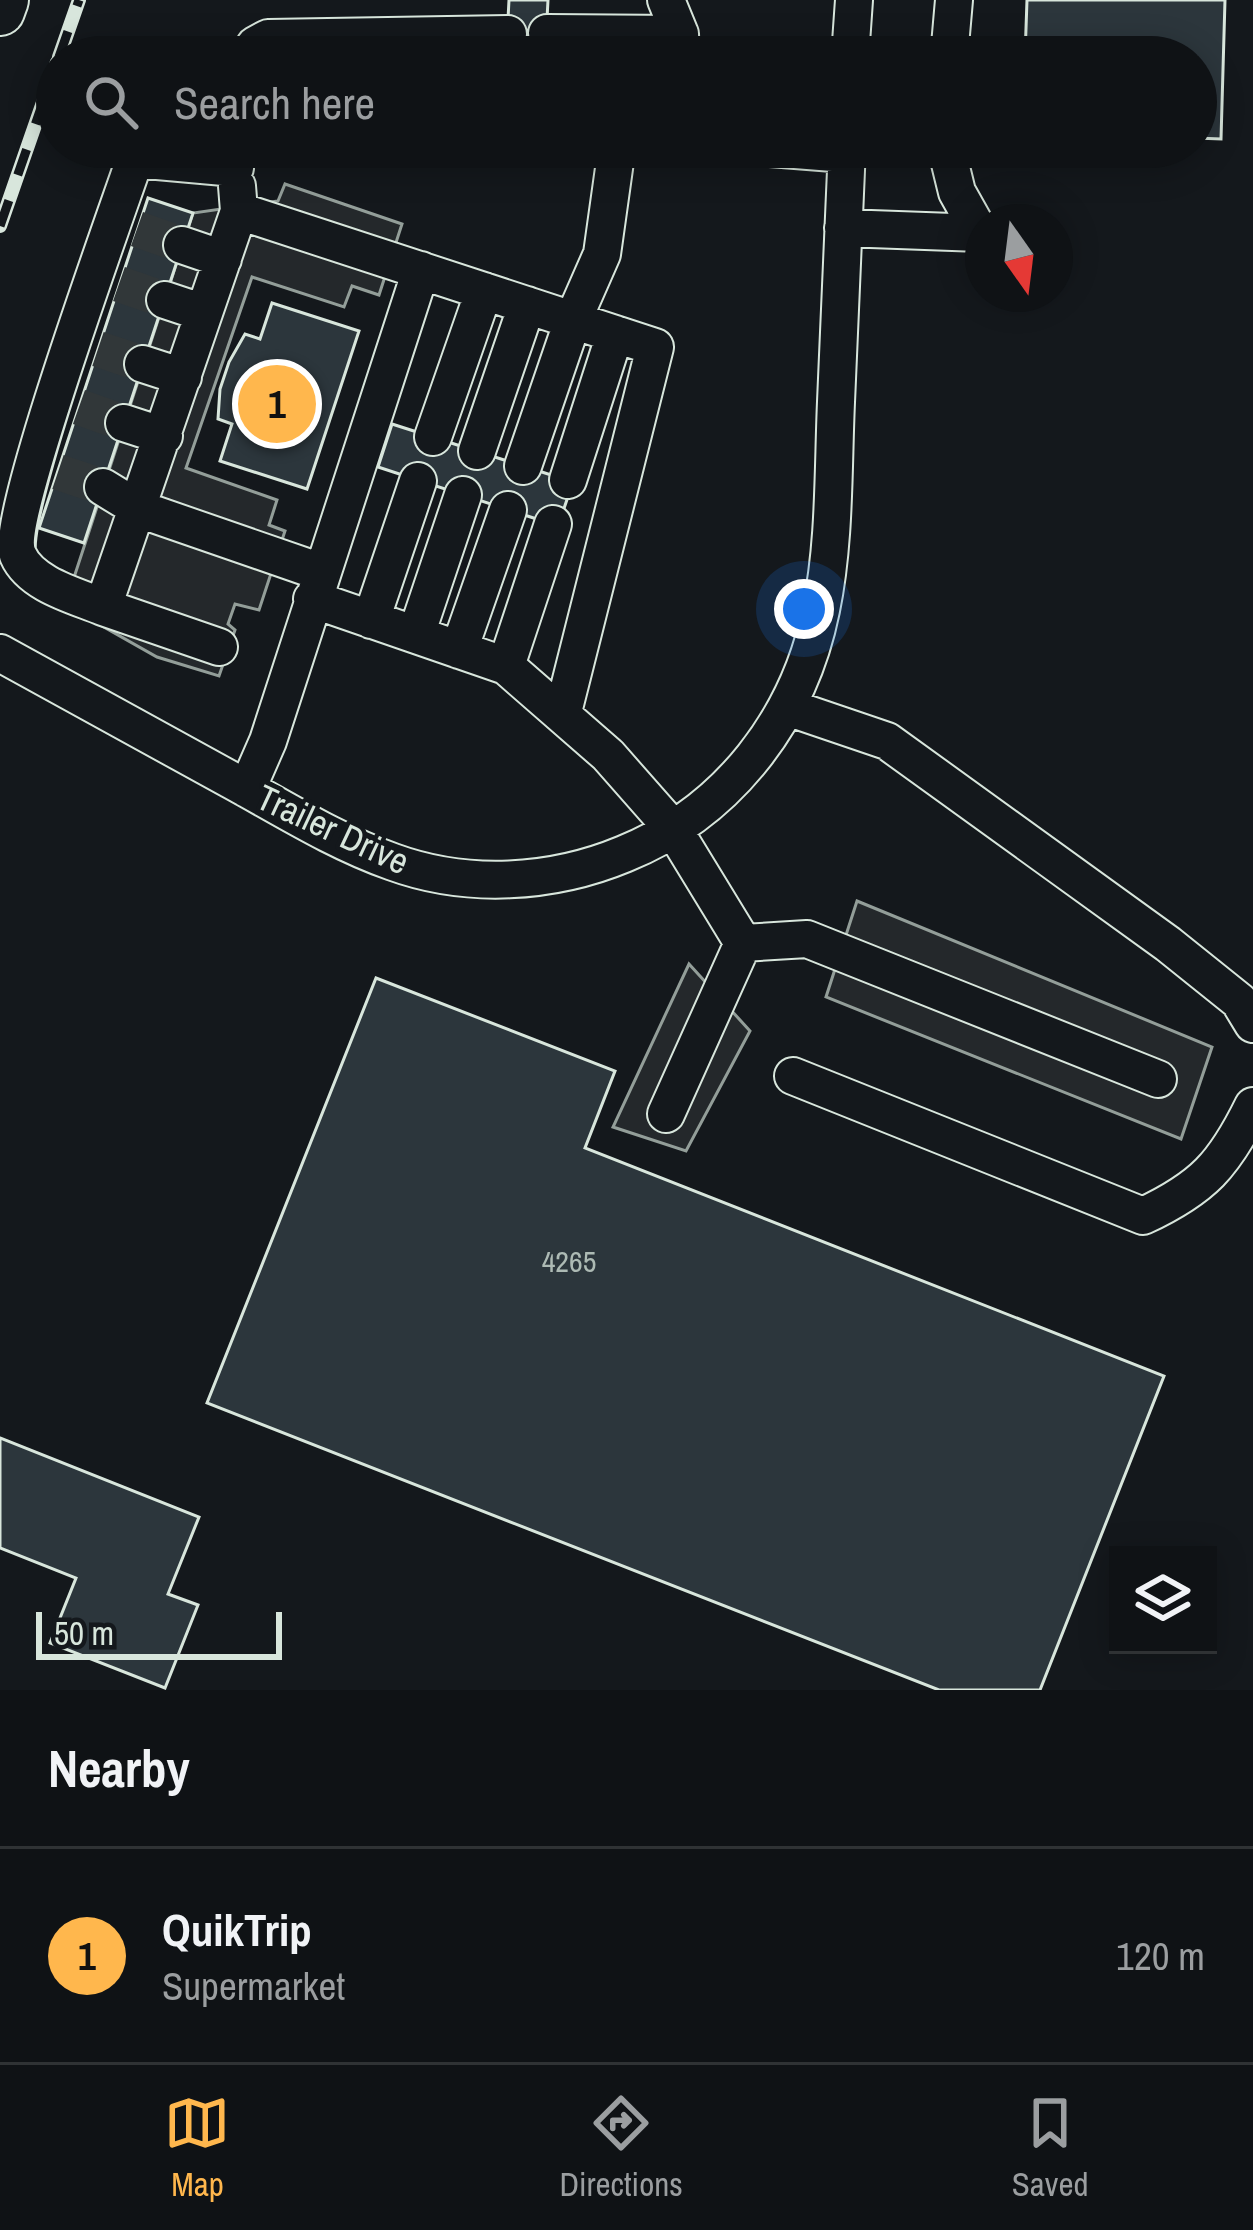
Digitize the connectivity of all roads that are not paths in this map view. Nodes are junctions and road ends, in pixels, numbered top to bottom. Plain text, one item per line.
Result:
1 (4, 0) edge
2 (445, 0) edge
3 (666, 0) edge
4 (854, 0) edge
5 (954, 0) edge
6 (0, 11) edge
7 (508, 34) dead end
8 (547, 34) dead end
9 (438, 36) edge
10 (496, 36) edge
11 (555, 36) edge
12 (677, 36) edge
13 (851, 36) edge
14 (951, 36) edge
15 (134, 168) edge
16 (237, 168) edge
17 (614, 168) edge
18 (846, 168) edge
19 (951, 168) edge
20 (239, 211) junction
21 (843, 228) junction
22 (182, 245) tunnel mouth
23 (223, 259) junction
24 (421, 270) junction
25 (484, 291) junction
26 (165, 299) tunnel mouth
27 (527, 305) junction
28 (204, 313) junction
29 (573, 320) junction
30 (615, 334) junction
31 (143, 364) tunnel mouth
32 (183, 377) junction
33 (124, 423) tunnel mouth
34 (164, 436) junction
35 (434, 437) dead end
36 (478, 451) dead end
37 (523, 466) dead end
38 (418, 481) dead end
39 (568, 481) dead end
40 (103, 487) tunnel mouth
41 (463, 495) dead end
42 (139, 509) junction
43 (508, 509) dead end
44 (553, 524) dead end
45 (317, 586) junction
46 (104, 607) junction
47 (370, 620) junction
48 (416, 635) junction
49 (219, 647) dead end
50 (459, 650) junction
51 (0, 653) edge
52 (506, 666) junction
53 (787, 707) junction
54 (563, 712) junction
55 (247, 789) junction
56 (674, 830) junction
57 (743, 944) junction
58 (1253, 1024) edge
59 (793, 1076) dead end
60 (1158, 1079) dead end
61 (1253, 1106) edge
62 (666, 1114) dead end

1 - 6 main road
2 - 9 street
3 - 12 street
4 - 13 street
5 - 14 street
7 - 10 street
8 - 11 street
15 - 46 street
16 - 20 street
17 - 29 street
18 - 21 street, Trailer Drive
19 - 21 street
20 - 23 street
20 - 24 street
21 - 53 street, Trailer Drive
22 - 23 street
23 - 28 street
24 - 25 street
24 - 45 street
25 - 27 street
25 - 35 street
26 - 28 street
27 - 29 street
27 - 36 street
28 - 32 street
29 - 30 street
29 - 37 street
30 - 39 street
30 - 54 street
31 - 32 street
32 - 34 street
33 - 34 street
34 - 42 street
38 - 47 street
40 - 42 street
41 - 48 street
42 - 45 street
42 - 46 street
43 - 50 street
44 - 52 street
45 - 47 street
45 - 55 street
46 - 49 street
47 - 48 street
48 - 50 street
50 - 52 street
51 - 55 street, Trailer Drive
52 - 54 street
53 - 56 street, Trailer Drive
53 - 58 street
54 - 56 street
55 - 56 street, Trailer Drive
56 - 57 street
57 - 60 street
57 - 62 street
59 - 61 street

